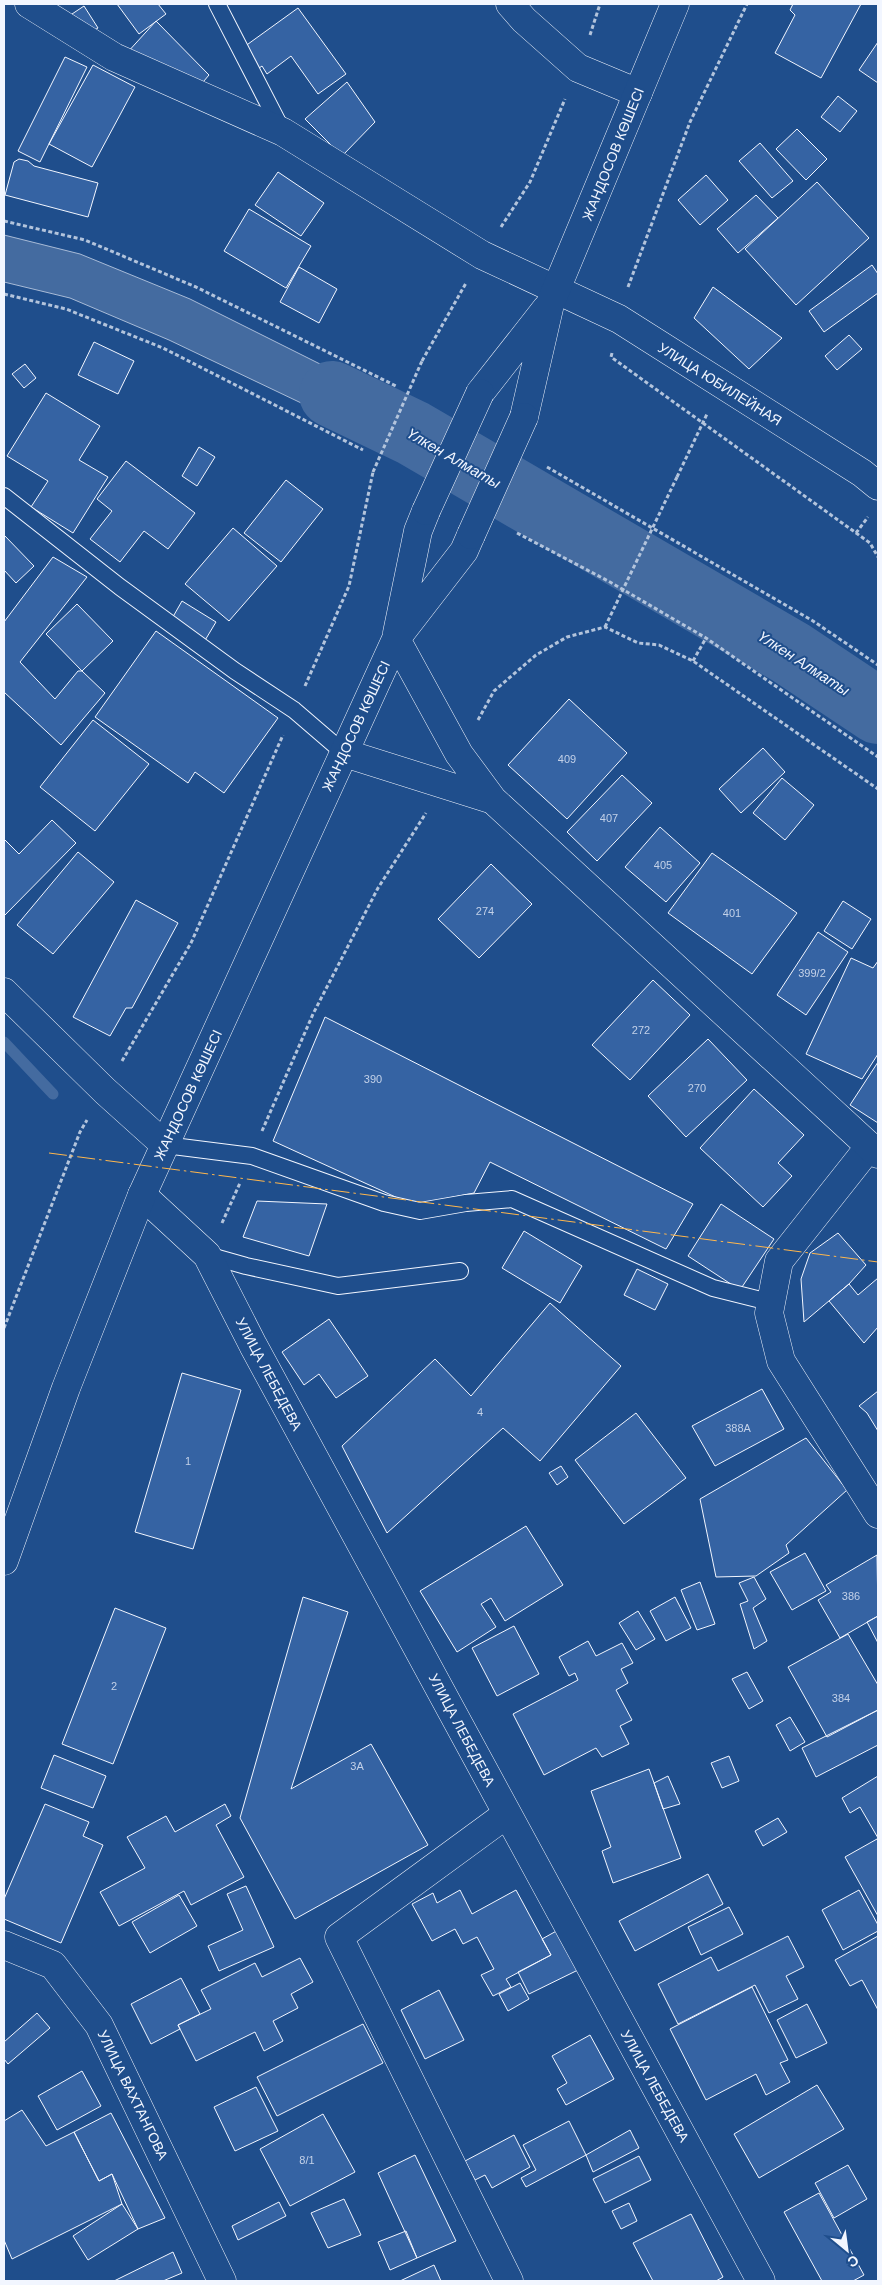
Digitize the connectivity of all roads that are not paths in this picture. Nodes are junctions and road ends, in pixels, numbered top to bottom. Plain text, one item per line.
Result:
1 (29, 4) edge
2 (217, 4) edge
3 (510, 4) edge
4 (675, 4) edge
5 (638, 94) junction
6 (283, 132) junction
7 (554, 297) junction
8 (878, 486) edge
9 (4, 496) edge
10 (396, 639) junction
11 (344, 753) junction
12 (493, 800) junction
13 (4, 992) edge
14 (165, 1144) junction
15 (874, 1150) edge
16 (142, 1195) junction
17 (207, 1255) junction
18 (460, 1271) dead end
19 (772, 1303) junction
20 (878, 1514) edge
21 (4, 1560) edge
22 (507, 1814) junction
23 (4, 1944) edge
24 (222, 2281) edge
25 (509, 2281) edge
26 (762, 2281) edge

1 - 6 street, УЛИЦА ЮБИЛЕЙНАЯ
2 - 6 lane
3 - 5 street
4 - 5 street, ЖАНДОСОВ КӨШЕСІ
5 - 7 street, ЖАНДОСОВ КӨШЕСІ
6 - 7 street, УЛИЦА ЮБИЛЕЙНАЯ
7 - 8 street, УЛИЦА ЮБИЛЕЙНАЯ
7 - 10 street, ЖАНДОСОВ КӨШЕСІ, bridge
7 - 10 street, ЖАНДОСОВ КӨШЕСІ, bridge
9 - 11 lane
10 - 11 street, ЖАНДОСОВ КӨШЕСІ
10 - 12 street
11 - 12 street
11 - 14 street, ЖАНДОСОВ КӨШЕСІ
12 - 15 street
13 - 14 street
14 - 16 street, ЖАНДОСОВ КӨШЕСІ
14 - 19 lane
15 - 19 street
16 - 17 street, УЛИЦА ЛЕБЕДЕВА
16 - 21 street, ЖАНДОСОВ КӨШЕСІ
17 - 18 lane
17 - 22 street, УЛИЦА ЛЕБЕДЕВА
19 - 20 street
22 - 25 street
22 - 26 street, УЛИЦА ЛЕБЕДЕВА
23 - 24 street, УЛИЦА ВАХТАНГОВА

